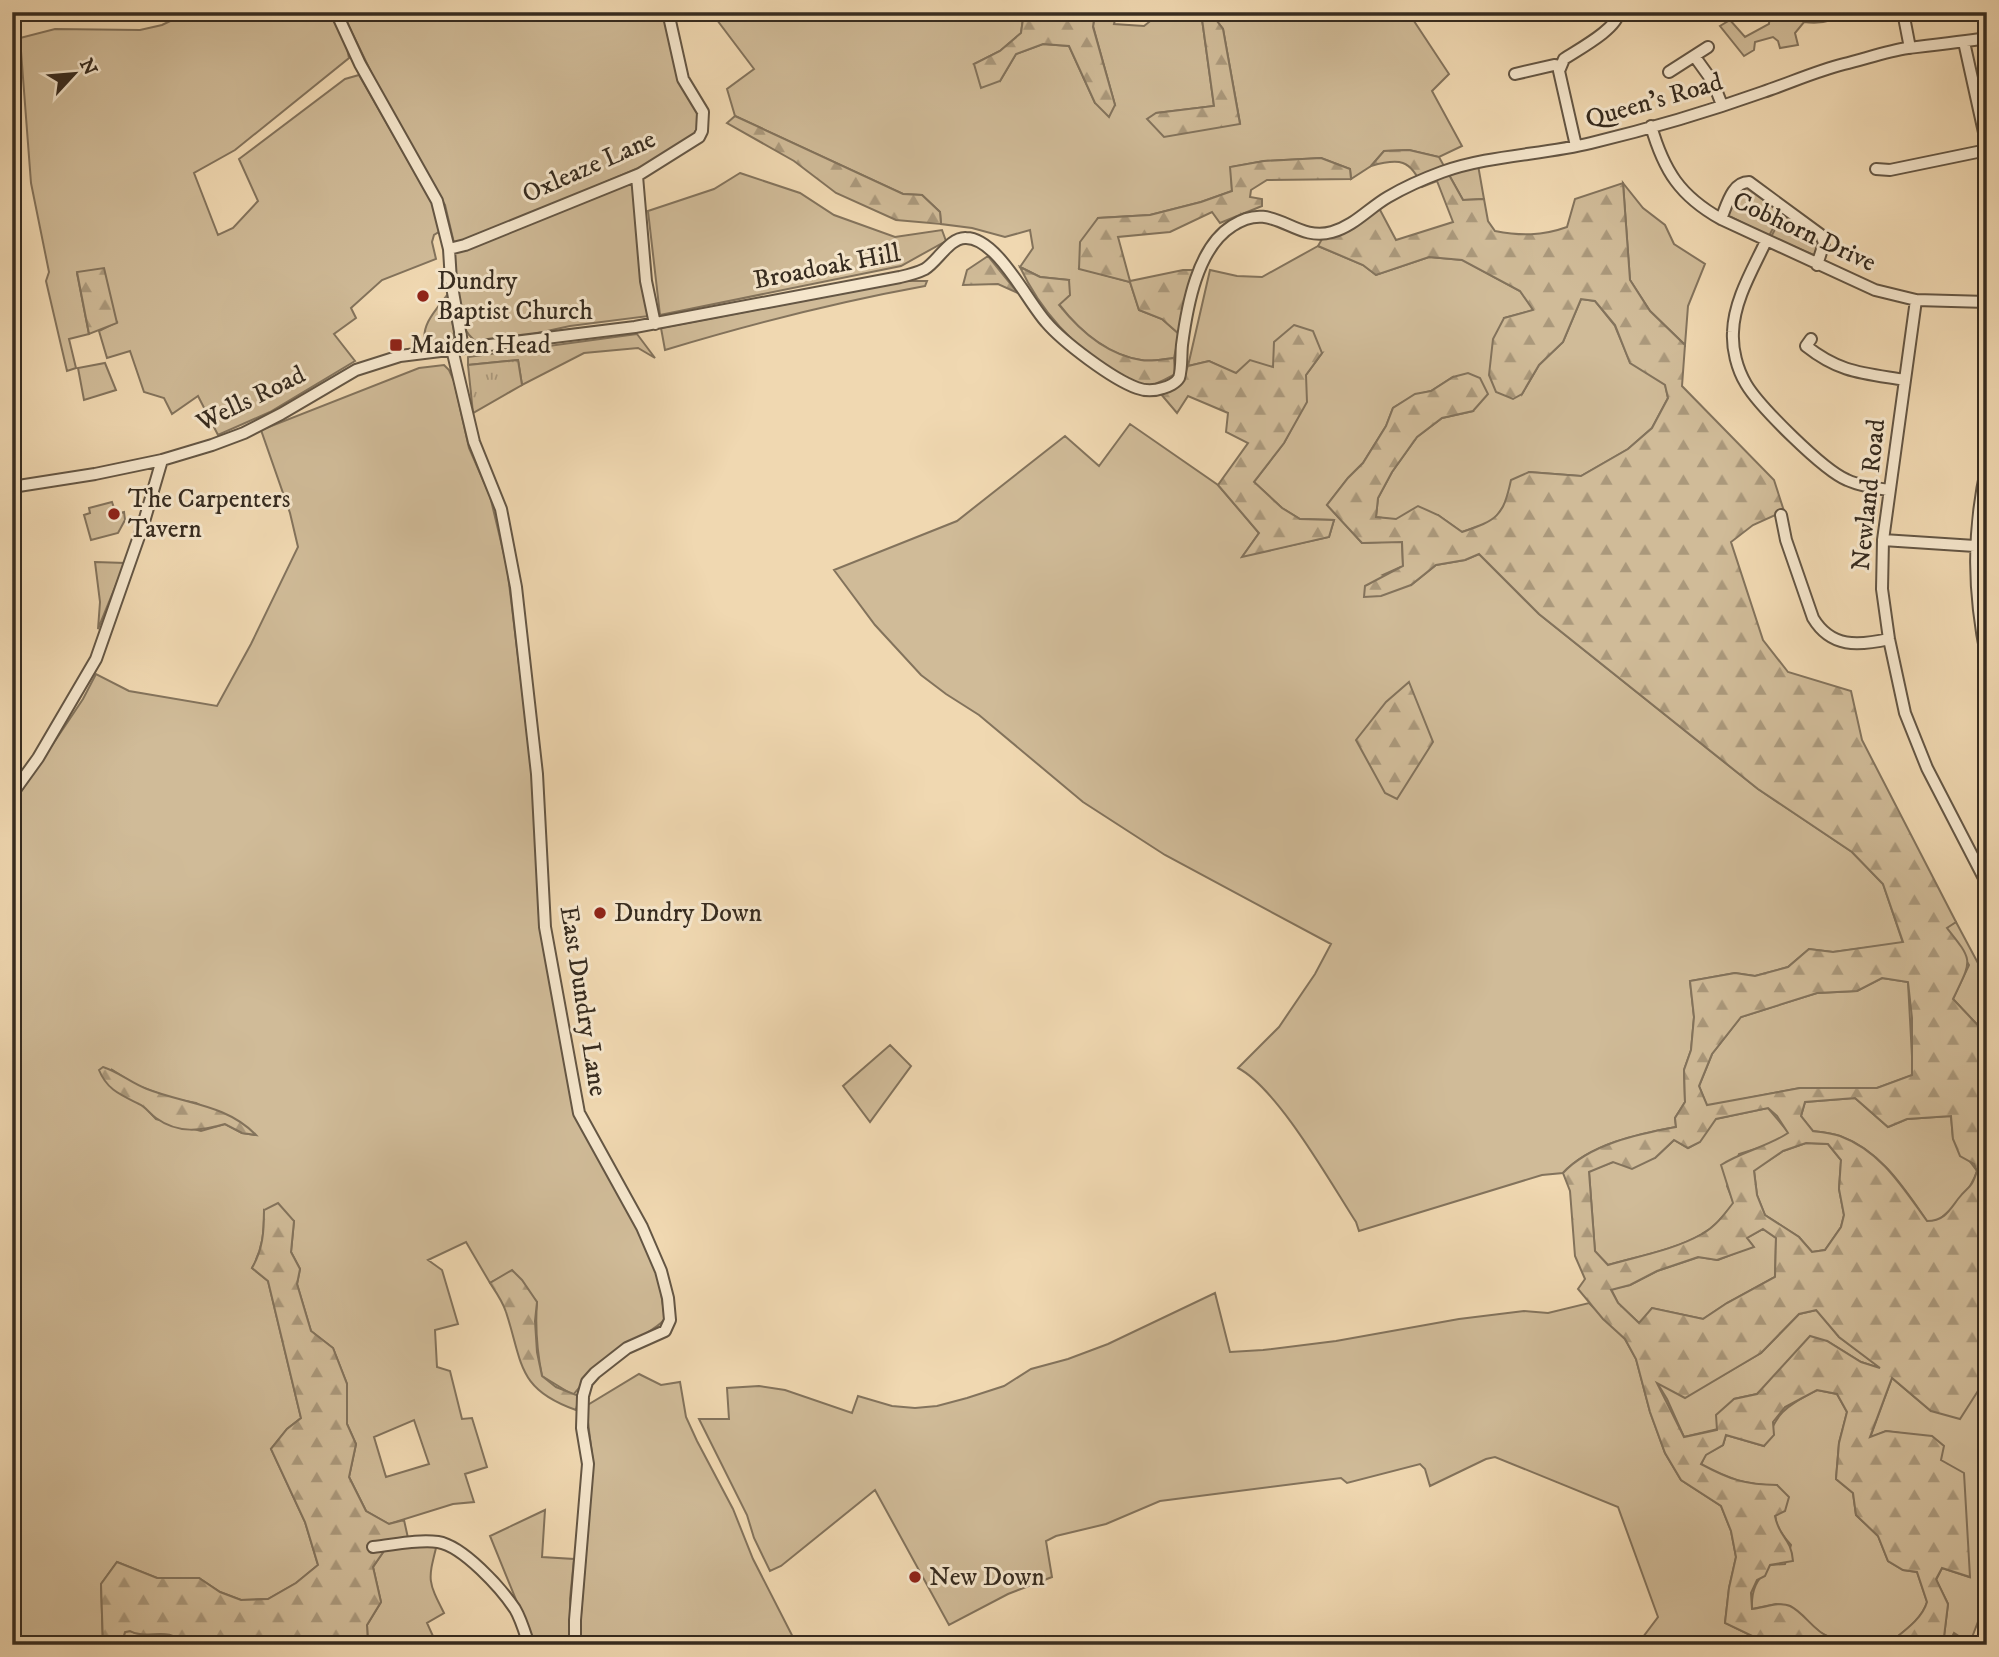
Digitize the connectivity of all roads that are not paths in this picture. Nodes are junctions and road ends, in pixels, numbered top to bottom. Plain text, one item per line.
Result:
1 (336, 12) edge
2 (668, 12) edge
3 (1619, 12) edge
4 (1903, 12) edge
5 (1987, 38) edge
6 (1964, 42) junction
7 (1708, 47) dead end
8 (1910, 48) junction
9 (1695, 57) junction
10 (1560, 66) junction
11 (1670, 72) dead end
12 (1515, 74) dead end
13 (1722, 106) junction
14 (1651, 126) junction
15 (1576, 146) junction
16 (1987, 148) edge
17 (1876, 169) dead end
18 (637, 176) junction
19 (1721, 219) junction
20 (1342, 229) joint
21 (1766, 241) junction
22 (449, 249) junction
23 (1817, 265) junction
24 (1916, 300) junction
25 (1987, 302) edge
26 (655, 324) junction
27 (1805, 346) dead end
28 (458, 349) junction
29 (1905, 380) junction
30 (162, 460) junction
31 (1987, 465) edge
32 (12, 487) edge
33 (1889, 490) junction
34 (1781, 514) dead end
35 (1883, 540) junction
36 (1975, 546) junction
37 (1889, 639) junction
38 (1987, 660) edge
39 (12, 794) edge
40 (1987, 884) edge
41 (373, 1547) dead end
42 (529, 1645) edge
43 (575, 1645) edge

1 - 22 street
2 - 18 street, Oxleaze Lane
3 - 10 street
4 - 8 street
5 - 6 street, Queen's Road
6 - 8 street, Queen's Road
6 - 16 street
7 - 9 street
8 - 13 street, Queen's Road
9 - 11 street
9 - 13 street
10 - 12 street
10 - 15 street
13 - 14 street, Queen's Road
14 - 15 street, Queen's Road
14 - 19 street, Cobhorn Drive
15 - 20 street, Queen's Road
16 - 17 street
18 - 22 street, Oxleaze Lane
18 - 26 street
19 - 21 street, Cobhorn Drive
19 - 23 street
20 - 26 street, Broadoak Hill
21 - 23 street, Cobhorn Drive
21 - 33 street
22 - 28 street
23 - 24 street, Cobhorn Drive
24 - 25 street, Cobhorn Drive
24 - 29 street, Newland Road
26 - 28 street, Broadoak Hill
27 - 29 street
28 - 30 street, Wells Road
28 - 43 street, East Dundry Lane
29 - 33 street, Newland Road
30 - 32 street, Wells Road
30 - 39 street
31 - 36 street
33 - 35 street, Newland Road
34 - 37 street
35 - 36 street
35 - 37 street, Newland Road
36 - 38 street
37 - 40 street, Newland Road
41 - 42 street

